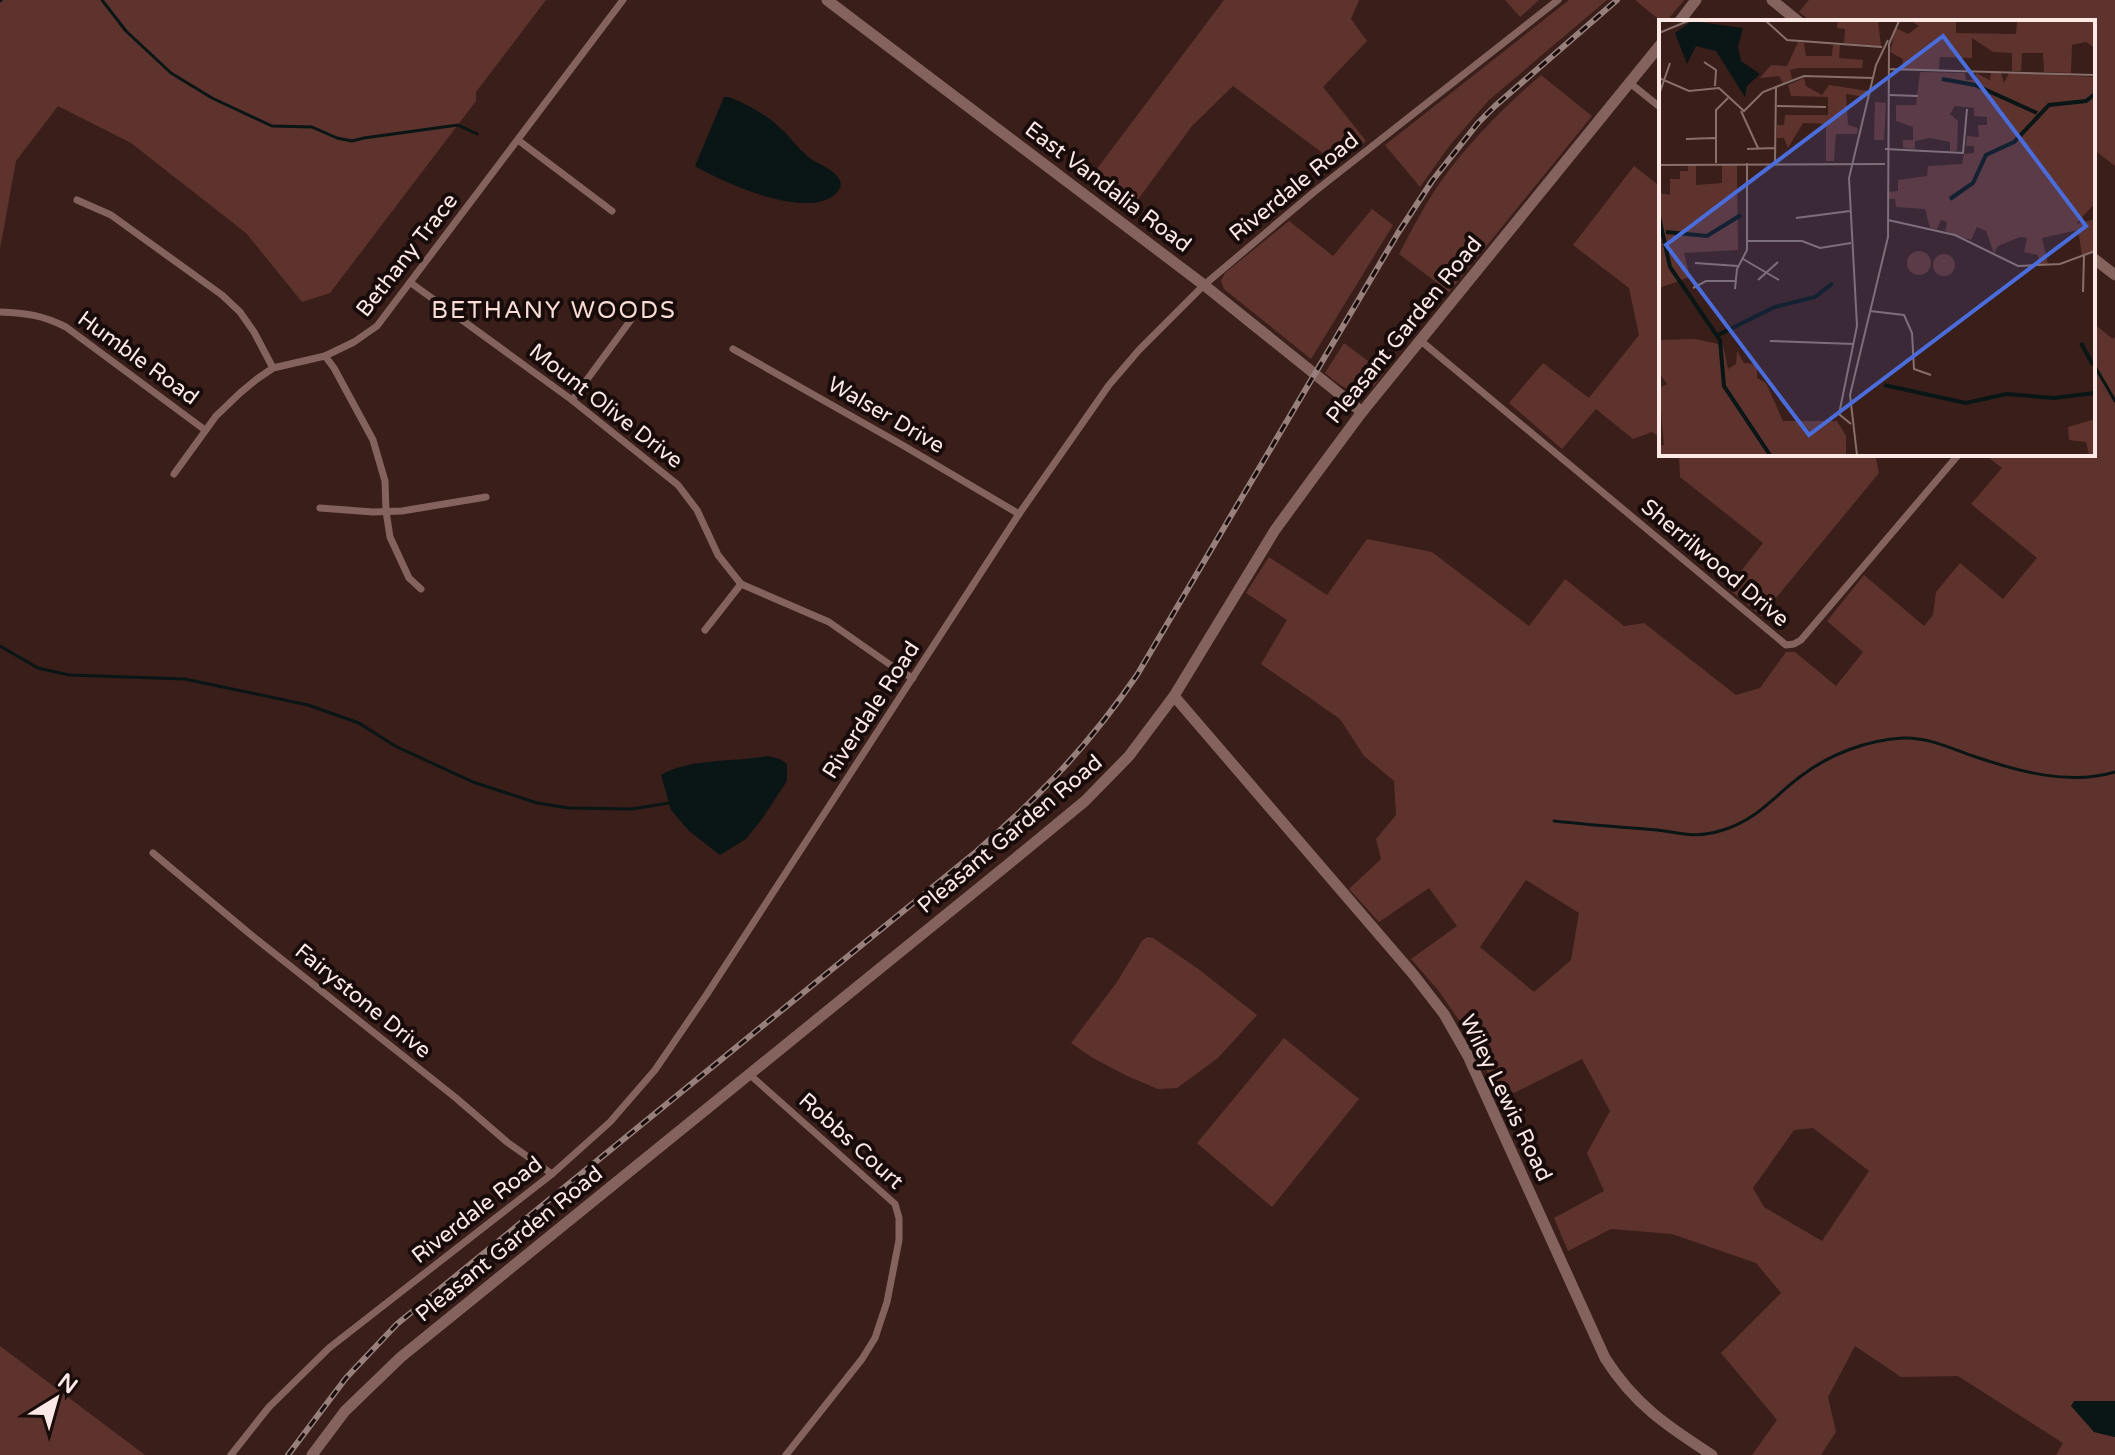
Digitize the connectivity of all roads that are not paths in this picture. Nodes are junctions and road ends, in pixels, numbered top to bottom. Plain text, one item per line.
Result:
1 (623, 0) edge
2 (1558, 0) edge
3 (1696, 0) edge
4 (1772, 0) edge
5 (830, 1) edge
6 (1681, 20) edge
7 (1797, 20) edge
8 (1659, 47) edge
9 (1630, 83) junction
10 (1659, 106) edge
11 (518, 140) junction
12 (77, 200) dead end
13 (612, 211) dead end
14 (2095, 260) edge
15 (2115, 275) edge
16 (411, 283) junction
17 (1204, 285) junction
18 (644, 302) dead end
19 (0, 312) edge
20 (1421, 341) junction
21 (733, 349) dead end
22 (325, 356) junction
23 (273, 368) junction
24 (572, 400) junction
25 (1362, 412) junction
26 (205, 430) junction
27 (1957, 456) edge
28 (174, 474) dead end
29 (486, 497) dead end
30 (320, 508) dead end
31 (386, 511) junction
32 (1019, 514) junction
33 (741, 584) junction
34 (421, 589) dead end
35 (705, 630) dead end
36 (913, 678) junction
37 (1174, 696) junction
38 (153, 853) dead end
39 (749, 1074) junction
40 (552, 1174) junction
41 (231, 1455) edge
42 (312, 1455) edge
43 (786, 1455) edge
44 (1712, 1455) edge

1 - 11 street, Bethany Trace
2 - 17 street, Riverdale Road
3 - 6 main road
4 - 7 main road
5 - 17 main road, East Vandalia Road
8 - 9 main road, Pleasant Garden Road
9 - 10 street
9 - 20 main road, Pleasant Garden Road
11 - 13 street
11 - 16 street, Bethany Trace
12 - 23 street
14 - 15 main road
16 - 22 street, Bethany Trace
16 - 24 street, Mount Olive Drive
17 - 25 main road, East Vandalia Road
17 - 32 street, Riverdale Road
18 - 24 street
19 - 26 street, Humble Road
20 - 25 main road, Pleasant Garden Road
20 - 27 street, Sherrilwood Drive
21 - 32 street, Walser Drive
22 - 23 street, Bethany Trace
22 - 31 street
23 - 26 street, Bethany Trace
24 - 33 street, Mount Olive Drive
25 - 37 main road, Pleasant Garden Road
26 - 28 street, Bethany Trace
29 - 31 street
30 - 31 street
31 - 34 street
32 - 36 street, Riverdale Road
33 - 35 street
33 - 36 street, Mount Olive Drive
36 - 40 street, Riverdale Road
37 - 39 main road, Pleasant Garden Road
37 - 44 main road, Wiley Lewis Road
38 - 40 street, Fairystone Drive
39 - 42 main road, Pleasant Garden Road
39 - 43 street, Robbs Court
40 - 41 street, Riverdale Road

